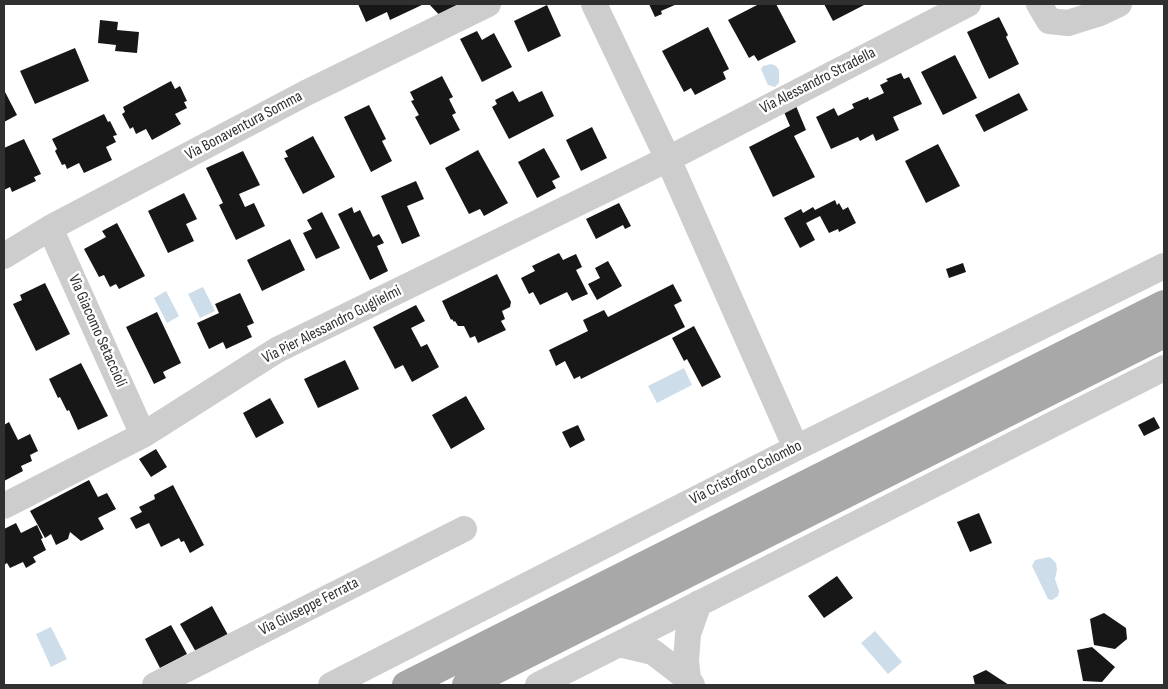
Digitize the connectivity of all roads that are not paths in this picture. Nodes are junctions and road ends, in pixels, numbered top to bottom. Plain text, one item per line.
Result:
1 (488, 4) edge
2 (594, 4) edge
3 (968, 4) edge
4 (1039, 4) edge
5 (1119, 4) edge
6 (668, 159) junction
7 (50, 228) junction
8 (4, 256) edge
9 (1164, 266) edge
10 (1164, 304) edge
11 (1164, 334) edge
12 (1164, 368) edge
13 (143, 435) junction
14 (796, 448) junction
15 (4, 506) edge
16 (464, 529) dead end
17 (699, 603) junction
18 (619, 644) junction
19 (690, 682) edge
20 (155, 685) edge
21 (331, 685) edge
22 (406, 685) edge
23 (466, 685) edge
24 (538, 685) edge

1 - 7 street, Via Bonaventura Somma
2 - 6 street
3 - 6 street, Via Alessandro Stradella
4 - 5 street
6 - 13 street, Via Pier Alessandro Guglielmi
6 - 14 street
7 - 8 street, Via Bonaventura Somma
7 - 13 street, Via Giacomo Setaccioli
9 - 14 street, Via Cristoforo Colombo
10 - 22 main road
11 - 23 main road
12 - 17 street
13 - 15 street, Via Pier Alessandro Guglielmi
14 - 21 street, Via Cristoforo Colombo
16 - 20 street, Via Giuseppe Ferrata
17 - 18 street
17 - 19 street
18 - 19 street
18 - 24 street

